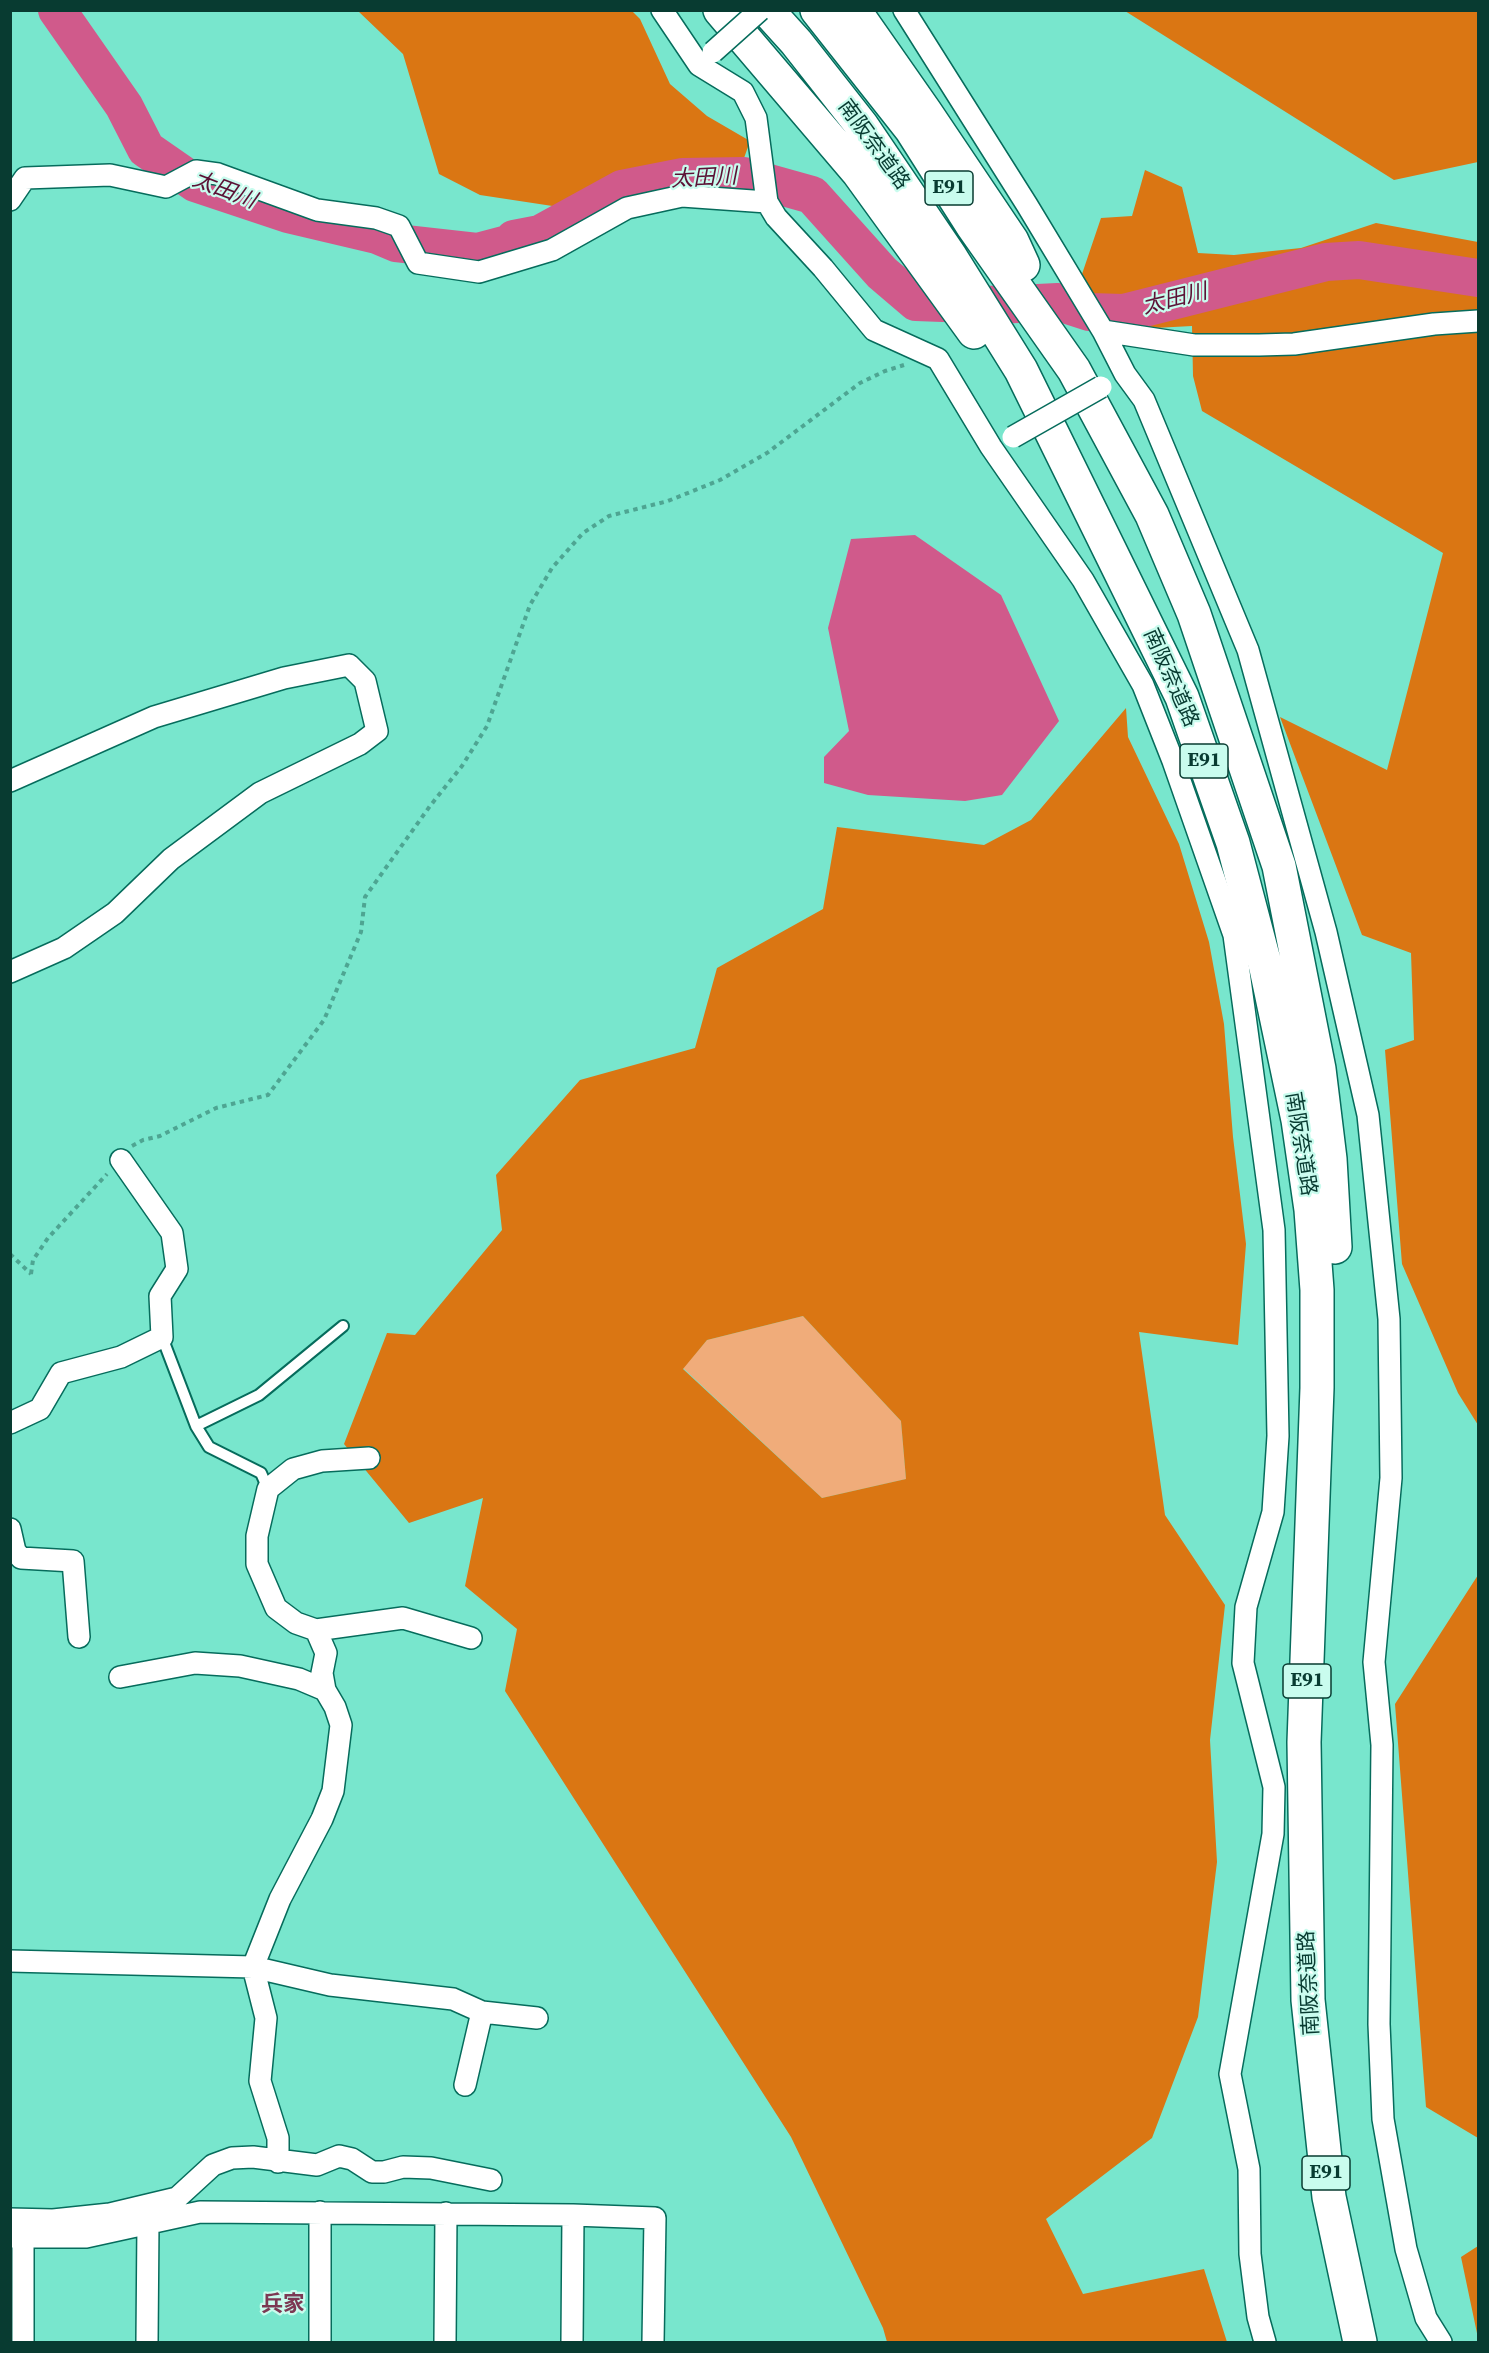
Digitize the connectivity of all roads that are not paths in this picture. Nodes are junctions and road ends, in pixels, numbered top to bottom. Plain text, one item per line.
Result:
1 (662, 10) edge
2 (720, 10) edge
3 (760, 10) edge
4 (767, 10) edge
5 (817, 10) edge
6 (854, 10) edge
7 (904, 10) edge
8 (706, 58) junction
9 (10, 200) edge
10 (767, 202) junction
11 (1479, 321) edge
12 (1103, 331) junction
13 (1074, 370) junction
14 (1125, 374) junction
15 (992, 447) junction
16 (1074, 476) junction
17 (10, 781) edge
18 (10, 972) edge
19 (121, 1160) road end
20 (343, 1326) dead end
21 (162, 1337) junction
22 (10, 1423) edge
23 (196, 1426) junction
24 (369, 1458) dead end
25 (268, 1489) junction
26 (10, 1529) edge
27 (13, 1552) edge
28 (1310, 1620) junction
29 (316, 1630) junction
30 (79, 1637) dead end
31 (471, 1638) dead end
32 (120, 1677) dead end
33 (325, 1690) junction
34 (10, 1960) edge
35 (253, 1967) junction
36 (482, 2012) junction
37 (537, 2018) dead end
38 (465, 2085) dead end
39 (278, 2162) junction
40 (491, 2180) dead end
41 (320, 2212) junction
42 (446, 2213) junction
43 (573, 2215) junction
44 (10, 2219) edge
45 (148, 2222) junction
46 (17, 2237) edge
47 (23, 2343) edge
48 (147, 2343) edge
49 (320, 2343) edge
50 (445, 2343) edge
51 (572, 2343) edge
52 (654, 2343) edge
53 (1264, 2343) edge
54 (1360, 2343) edge
55 (1441, 2343) edge

1 - 8 street
2 - 16 highway
3 - 8 street, bridge
4 - 16 highway, 南阪奈道路 / E91
5 - 13 highway, 南阪奈道路 / E91
6 - 13 highway
7 - 12 street
8 - 10 street
9 - 10 street
10 - 15 street
11 - 12 street
12 - 14 street
13 - 28 highway, 南阪奈道路 / E91
14 - 15 street, bridge
14 - 55 street
15 - 53 street
16 - 28 highway, 南阪奈道路 / E91
17 - 18 street
19 - 21 street
20 - 23 lane
21 - 22 street
21 - 23 lane
23 - 25 lane
24 - 25 street
25 - 29 street
26 - 27 street
27 - 30 street
28 - 54 highway, 南阪奈道路 / E91
29 - 31 street
29 - 33 street
32 - 33 street
33 - 35 street
34 - 35 street
35 - 36 street
35 - 39 street
36 - 37 street
36 - 38 street
39 - 40 street
39 - 44 street
41 - 42 street
41 - 45 street
41 - 49 street
42 - 43 street
42 - 50 street
43 - 51 street
43 - 52 street
45 - 46 street
45 - 48 street
46 - 47 street

